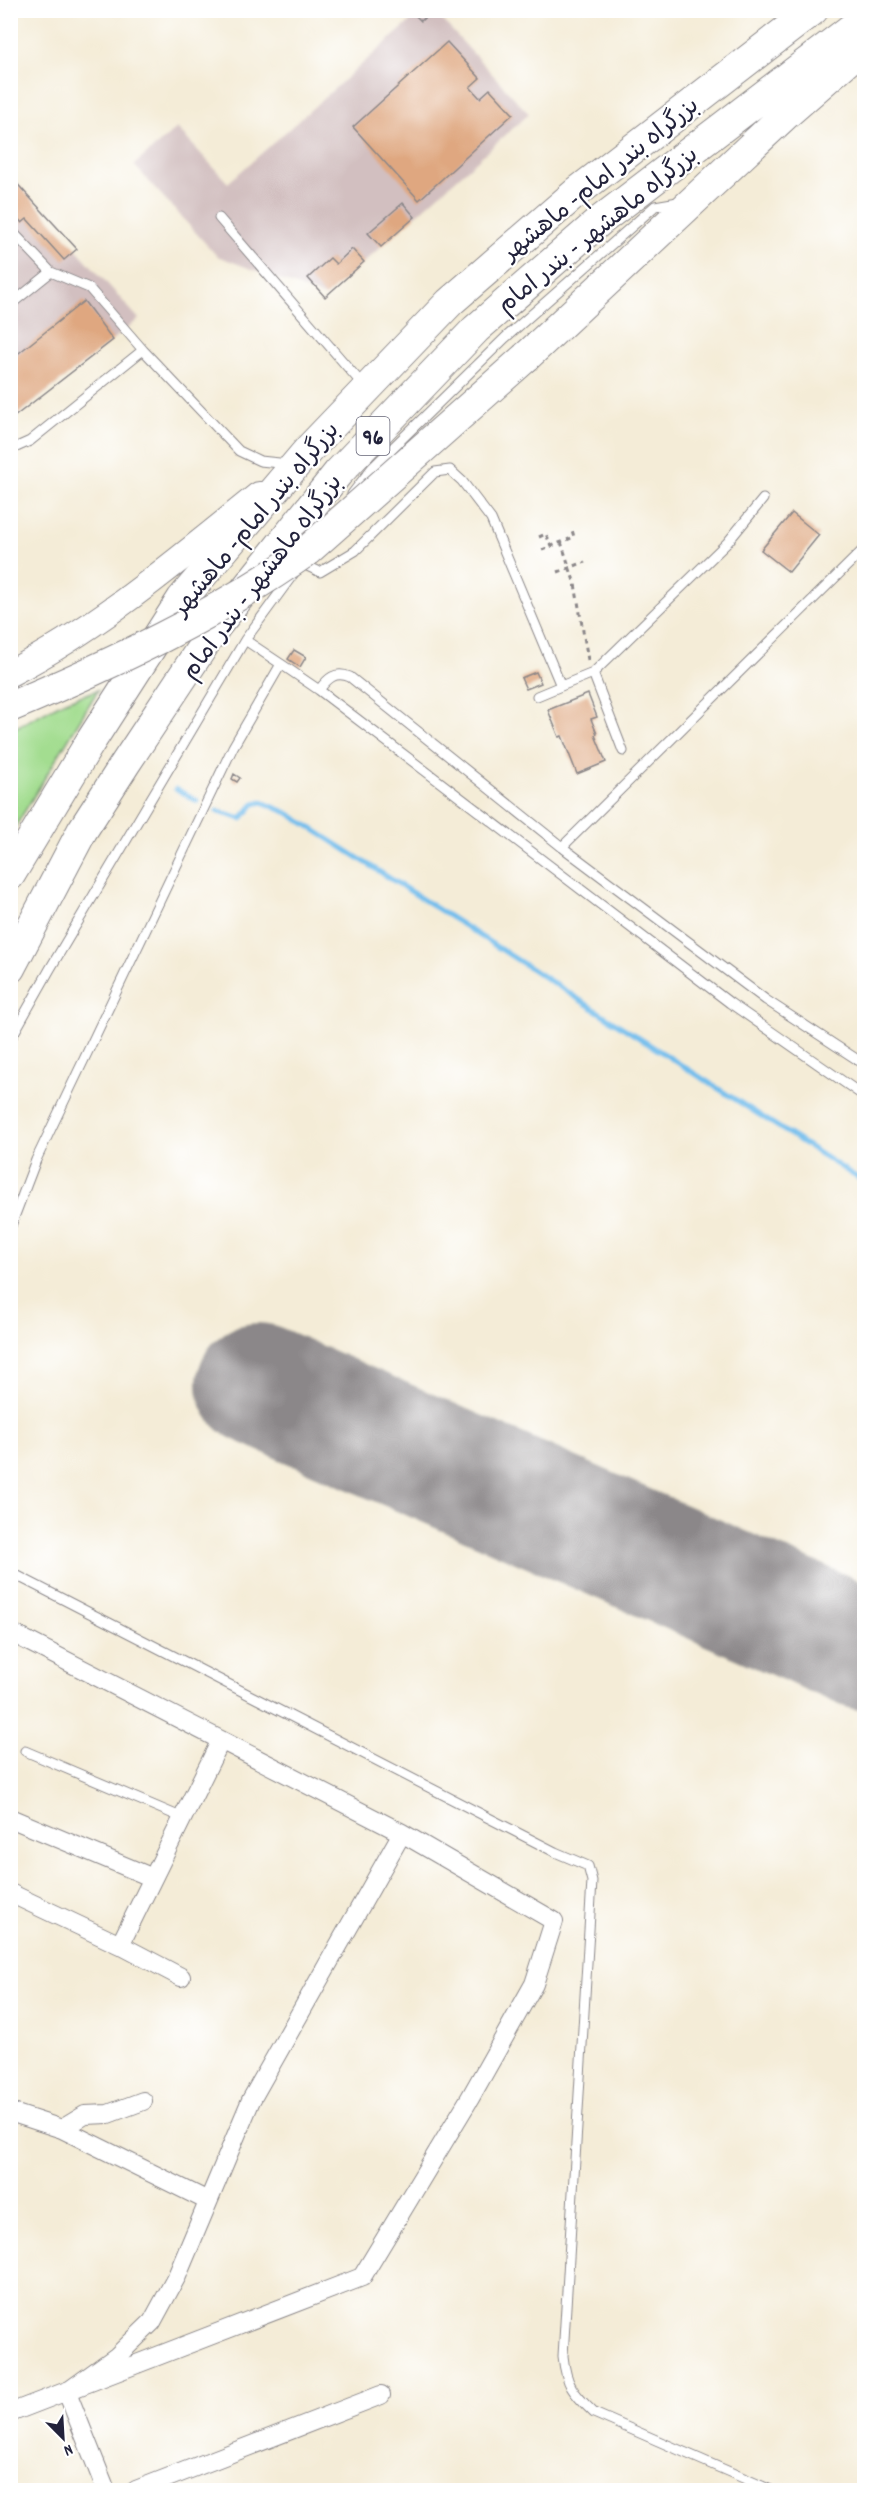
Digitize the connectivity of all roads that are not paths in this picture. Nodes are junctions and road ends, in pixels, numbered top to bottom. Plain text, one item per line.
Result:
1 (813, 10) edge
2 (864, 20) edge
3 (864, 46) edge
4 (697, 198) junction
5 (219, 218) dead end
6 (10, 229) edge
7 (51, 272) junction
8 (10, 305) edge
9 (143, 350) junction
10 (367, 389) junction
11 (10, 450) edge
12 (296, 465) junction
13 (763, 499) dead end
14 (864, 549) edge
15 (302, 564) junction
16 (245, 640) junction
17 (281, 664) junction
18 (10, 673) edge
19 (593, 673) junction
20 (561, 686) junction
21 (319, 690) junction
22 (537, 696) dead end
23 (10, 707) edge
24 (623, 751) dead end
25 (562, 847) junction
26 (10, 875) edge
27 (10, 968) edge
28 (10, 1040) edge
29 (864, 1064) edge
30 (864, 1096) edge
31 (10, 1228) edge
32 (10, 1572) edge
33 (10, 1632) edge
34 (221, 1740) junction
35 (25, 1751) dead end
36 (10, 1818) edge
37 (183, 1818) junction
38 (402, 1833) junction
39 (153, 1878) junction
40 (10, 1893) edge
41 (120, 1945) junction
42 (181, 1977) dead end
43 (143, 2101) dead end
44 (10, 2112) edge
45 (62, 2129) junction
46 (208, 2200) junction
47 (67, 2392) junction
48 (381, 2395) dead end
49 (10, 2413) edge
50 (106, 2490) edge
51 (136, 2490) edge
52 (771, 2490) edge

1 - 10 highway, بزرگراه بندر امام- ماهشهر / 96
2 - 27 highway, بزرگراه ماهشهر - بندر امام / 96
3 - 4 highway
4 - 15 lane
4 - 23 highway, bridge
5 - 10 lane
6 - 7 lane
7 - 8 lane
7 - 9 lane
9 - 11 lane
9 - 12 lane
10 - 12 highway, بزرگراه بندر امام- ماهشهر / 96
12 - 18 main road
12 - 26 highway, بزرگراه بندر امام- ماهشهر / 96
13 - 19 lane
14 - 25 lane
15 - 16 lane
15 - 20 lane
16 - 17 lane
16 - 28 lane
17 - 21 lane
17 - 31 lane
19 - 20 lane
19 - 24 lane
20 - 22 lane
21 - 25 lane
21 - 30 lane
25 - 29 lane
32 - 52 lane
33 - 34 street
34 - 37 street
34 - 38 street
35 - 37 lane
36 - 39 street
37 - 39 street
38 - 46 street
38 - 47 street
39 - 41 street
40 - 41 street
41 - 42 street
43 - 45 street
44 - 45 street
45 - 46 street
46 - 47 street
47 - 49 street
47 - 50 street
48 - 51 street

